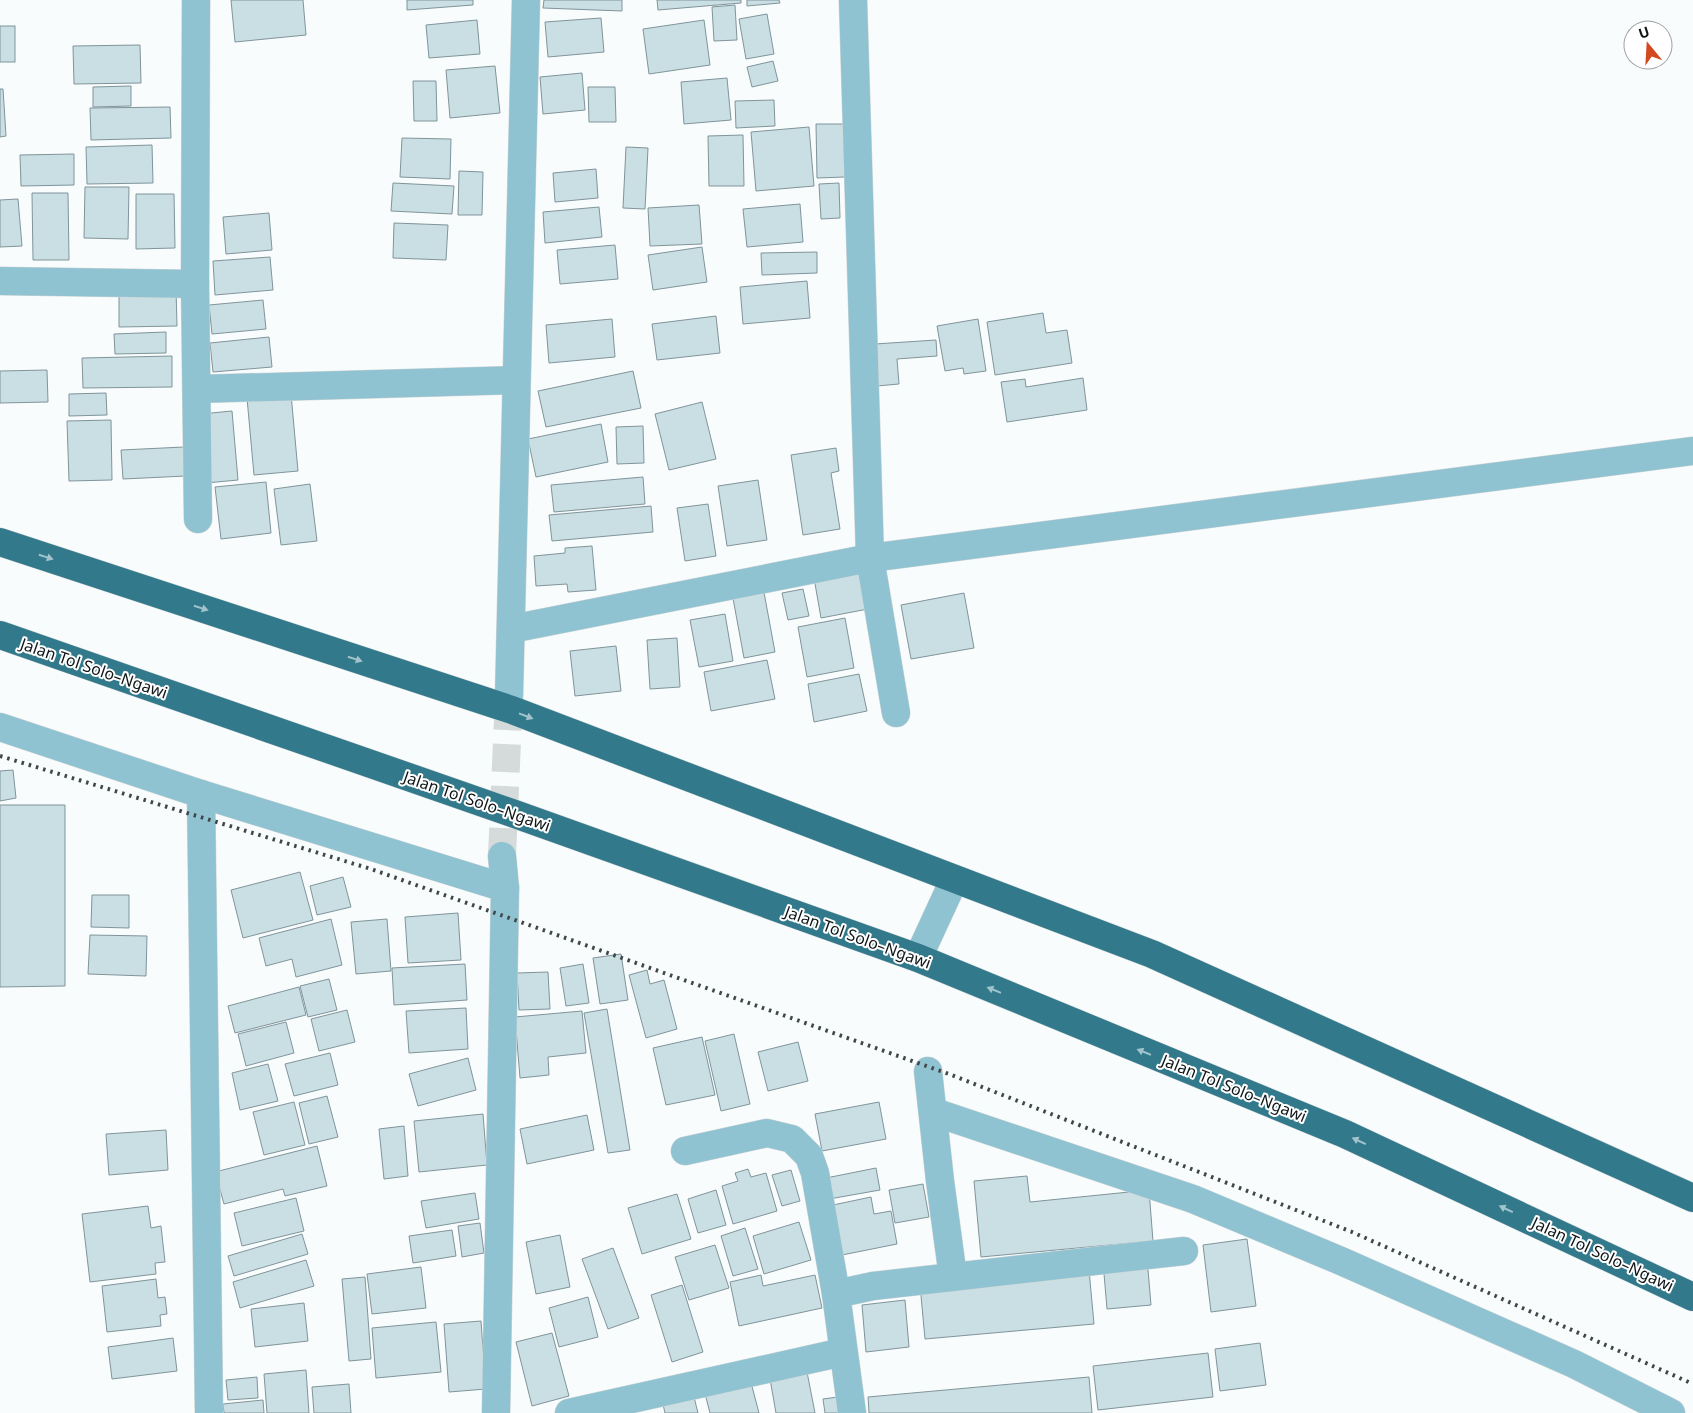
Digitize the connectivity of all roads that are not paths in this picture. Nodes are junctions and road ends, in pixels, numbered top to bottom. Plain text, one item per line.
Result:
1 (196, 0) edge
2 (526, 0) edge
3 (853, 0) edge
4 (0, 280) edge
5 (195, 284) junction
6 (516, 380) junction
7 (197, 389) junction
8 (1693, 451) edge
9 (198, 519) dead end
10 (0, 542) edge
11 (870, 558) junction
12 (511, 629) junction
13 (0, 635) edge
14 (509, 696) tunnel mouth
15 (896, 713) dead end
16 (0, 727) edge
17 (201, 794) junction
18 (502, 856) tunnel mouth
19 (954, 880) junction
20 (505, 888) junction
21 (918, 958) junction
22 (928, 1071) dead end
23 (934, 1112) junction
24 (685, 1151) dead end
25 (1693, 1198) edge
26 (1184, 1251) dead end
27 (953, 1277) junction
28 (836, 1294) junction
29 (1693, 1297) edge
30 (843, 1352) junction
31 (209, 1413) edge
32 (496, 1413) edge
33 (569, 1413) edge
34 (852, 1413) edge
35 (1671, 1413) edge

1 - 5 street
2 - 6 street
3 - 11 street
4 - 5 street
5 - 7 street
6 - 7 street
6 - 12 street
7 - 9 street
8 - 11 street
10 -> 19 highway
11 - 12 street
11 - 15 street
12 - 14 street
13 - 21 highway, Jalan Tol Solo–Ngawi
16 - 17 street
17 - 20 street
17 - 31 street
18 - 20 street
19 - 21 street
19 - 25 highway
20 - 32 street
29 -> 21 highway, Jalan Tol Solo–Ngawi
22 - 23 street
23 - 27 street
23 - 35 street
24 - 28 street
26 - 27 street
27 - 28 street
28 - 30 street
30 - 33 street
30 - 34 street

